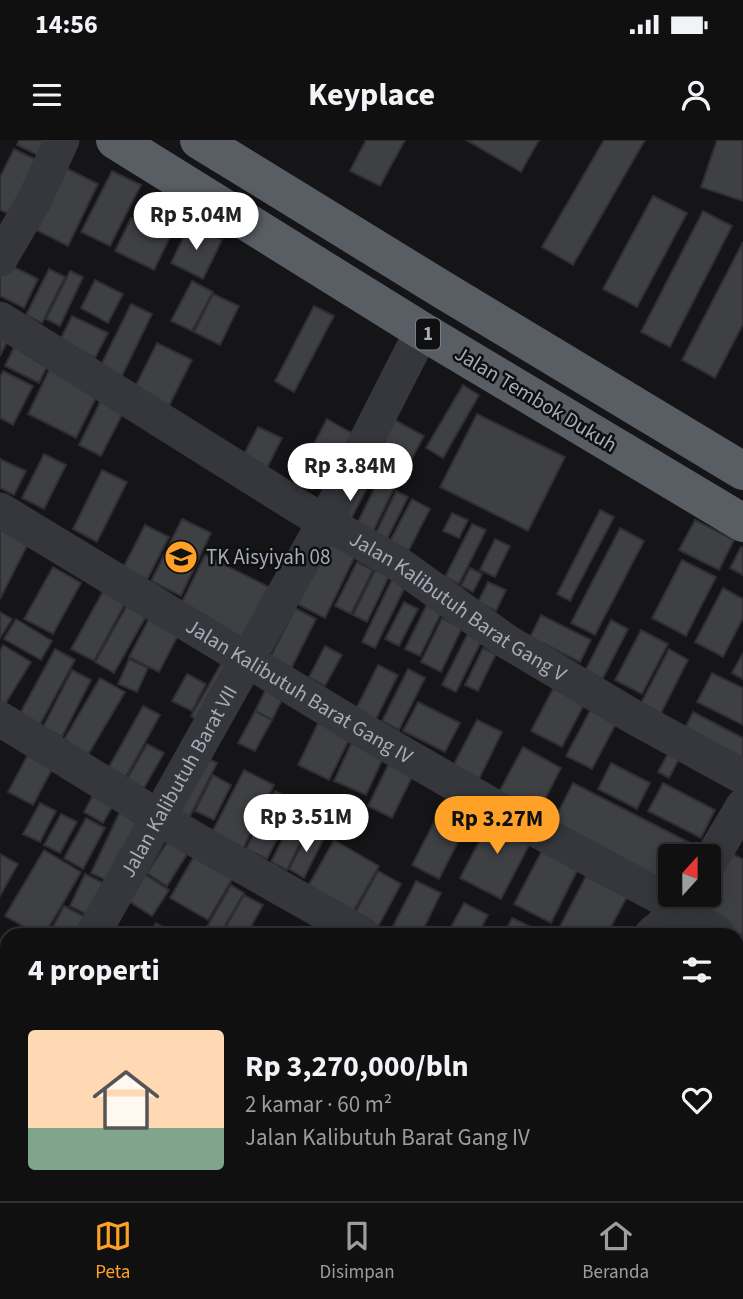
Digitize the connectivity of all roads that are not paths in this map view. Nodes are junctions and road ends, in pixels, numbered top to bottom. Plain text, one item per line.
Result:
1 (62, 140) edge
2 (115, 140) edge
3 (200, 140) edge
4 (0, 258) edge
5 (0, 319) edge
6 (422, 331) junction
7 (743, 471) edge
8 (0, 510) edge
9 (324, 522) junction
10 (743, 523) edge
11 (246, 661) junction
12 (0, 719) edge
13 (743, 777) edge
14 (743, 806) edge
15 (159, 816) junction
16 (720, 844) edge
17 (658, 888) edge
18 (676, 907) edge
19 (689, 907) edge
20 (96, 928) edge
21 (351, 928) edge
22 (657, 928) edge
23 (712, 928) edge

1 - 4 street
2 - 6 highway, Jalan Tembok Dukuh / 1
3 - 7 highway, 1
5 - 9 street, Jalan Kalibutuh Barat Gang V
6 - 9 street, Jalan Kalibutuh Barat VII
6 - 10 highway, Jalan Tembok Dukuh / 1
8 - 11 street, Jalan Kalibutuh Barat Gang IV
9 - 11 street, Jalan Kalibutuh Barat VII
9 - 13 street, Jalan Kalibutuh Barat Gang V
11 - 15 street, Jalan Kalibutuh Barat VII
11 - 17 street, Jalan Kalibutuh Barat Gang IV
12 - 15 street
14 - 16 street
15 - 20 street, Jalan Kalibutuh Barat VII
15 - 21 street
18 - 22 street
19 - 23 street, Jalan Kalibutuh Barat Gang IV

